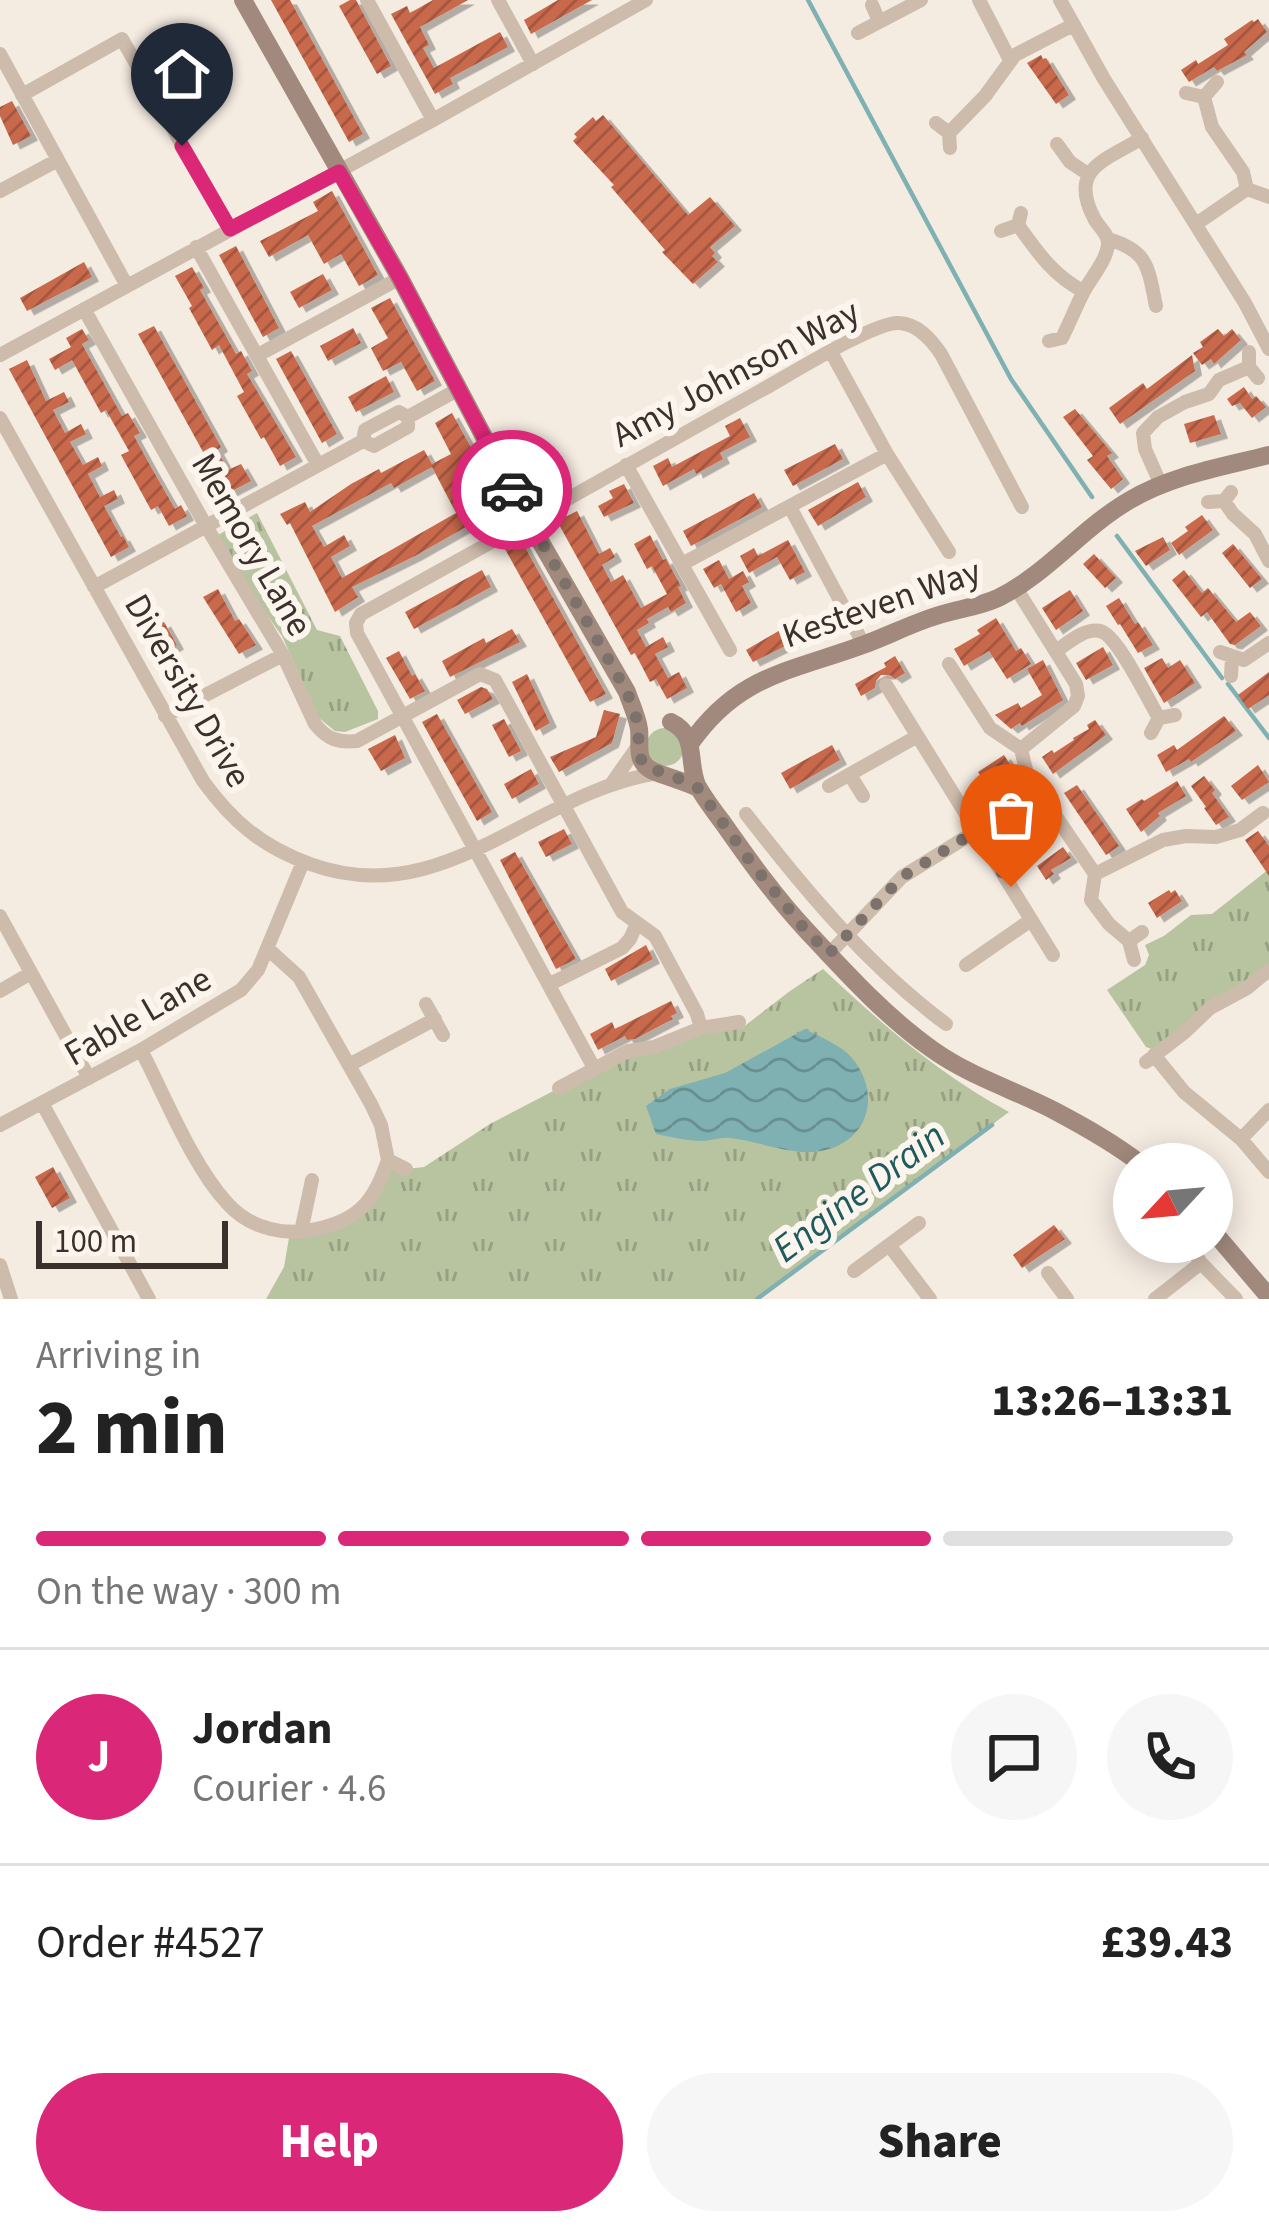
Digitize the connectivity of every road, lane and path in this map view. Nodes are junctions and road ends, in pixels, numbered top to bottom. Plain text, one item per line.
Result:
1 (243, 0) edge
2 (387, 0) edge
3 (498, 0) edge
4 (646, 0) edge
5 (921, 0) edge
6 (980, 0) edge
7 (1060, 0) edge
8 (370, 4) edge
9 (872, 5) dead end
10 (879, 21) junction
11 (1073, 25) junction
12 (858, 33) dead end
13 (0, 54) edge
14 (1010, 60) junction
15 (532, 64) junction
16 (1216, 82) dead end
17 (1186, 93) dead end
18 (22, 95) junction
19 (1204, 97) junction
20 (433, 120) junction
21 (945, 134) dead end
22 (1142, 138) junction
23 (1057, 144) dead end
24 (58, 160) junction
25 (339, 172) junction
26 (1088, 174) junction
27 (1247, 189) junction
28 (0, 191) edge
29 (1269, 197) edge
30 (1196, 224) junction
31 (230, 229) junction
32 (1001, 231) dead end
33 (1108, 239) junction
34 (196, 247) junction
35 (400, 278) junction
36 (127, 286) junction
37 (1084, 291) junction
38 (84, 309) junction
39 (1155, 309) dead end
40 (1063, 341) dead end
41 (1268, 343) edge
42 (831, 352) junction
43 (0, 355) edge
44 (258, 355) junction
45 (1252, 366) dead end
46 (459, 389) junction
47 (0, 418) edge
48 (887, 454) junction
49 (1269, 455) edge
50 (318, 465) junction
51 (626, 465) junction
52 (1161, 485) junction
53 (1221, 498) dead end
54 (790, 507) junction
55 (1022, 507) dead end
56 (527, 520) junction
57 (206, 526) junction
58 (954, 527) dead end
59 (939, 534) junction
60 (949, 552) dead end
61 (1269, 561) edge
62 (682, 564) junction
63 (94, 587) junction
64 (1016, 589) junction
65 (1269, 643) edge
66 (864, 645) junction
67 (730, 650) dead end
68 (1056, 651) junction
69 (283, 656) junction
70 (949, 664) dead end
71 (1231, 676) dead end
72 (886, 685) dead end
73 (627, 692) junction
74 (165, 716) junction
75 (404, 717) junction
76 (707, 720) junction
77 (668, 722) junction
78 (1151, 733) dead end
79 (916, 736) junction
80 (639, 741) junction
81 (1021, 748) junction
82 (690, 749) junction
83 (662, 773) junction
84 (850, 775) junction
85 (612, 783) junction
86 (829, 787) dead end
87 (698, 788) junction
88 (863, 796) dead end
89 (565, 804) junction
90 (1263, 812) dead end
91 (746, 814) dead end
92 (1185, 819) dead end
93 (976, 831) junction
94 (1186, 836) junction
95 (476, 850) junction
96 (303, 862) junction
97 (1095, 874) junction
98 (0, 916) edge
99 (1031, 920) junction
100 (637, 923) junction
101 (855, 939) junction
102 (268, 949) junction
103 (829, 954) junction
104 (1053, 955) dead end
105 (1134, 960) dead end
106 (966, 965) dead end
107 (1269, 970) edge
108 (32, 973) junction
109 (550, 985) junction
110 (0, 991) edge
111 (937, 996) dead end
112 (426, 1004) dead end
113 (926, 1009) junction
114 (435, 1019) junction
115 (739, 1022) dead end
116 (946, 1024) dead end
117 (701, 1028) junction
118 (443, 1035) dead end
119 (141, 1049) junction
120 (349, 1065) junction
121 (595, 1068) junction
122 (89, 1078) junction
123 (559, 1088) dead end
124 (42, 1103) junction
125 (1269, 1110) edge
126 (0, 1125) edge
127 (1241, 1139) junction
128 (1113, 1144) edge
129 (388, 1160) junction
130 (406, 1168) dead end
131 (1269, 1172) edge
132 (312, 1180) dead end
133 (919, 1222) dead end
134 (301, 1232) junction
135 (889, 1245) junction
136 (1233, 1255) edge
137 (1201, 1263) joint
138 (0, 1264) edge
139 (854, 1270) dead end
140 (1048, 1273) dead end
141 (1269, 1297) edge
142 (10, 1299) edge
143 (149, 1299) edge
144 (930, 1299) edge
145 (1067, 1299) edge
146 (1155, 1299) edge
147 (1235, 1299) edge

1 - 25 street
2 - 8 street
3 - 15 street
4 - 15 street
5 - 10 street
6 - 14 street
7 - 11 street
8 - 20 street
9 - 10 street
10 - 12 street
11 - 14 street
11 - 22 street
13 - 18 street
14 - 21 street
15 - 20 street
16 - 19 street
17 - 19 street
18 - 24 street
18 - 31 street
19 - 27 street
20 - 25 street
22 - 26 street
22 - 30 street
23 - 26 street
24 - 28 street
24 - 36 street
25 - 31 street
25 - 35 street
26 - 33 street
27 - 29 street
27 - 30 street
30 - 41 street
31 - 34 street
32 - 37 street
33 - 37 street
33 - 39 street
34 - 36 street
34 - 44 street
35 - 44 street
35 - 46 street
36 - 38 street
37 - 40 street
38 - 43 street
38 - 57 street, Memory Lane
42 - 48 street
42 - 51 street, Amy Johnson Way
42 - 55 street, Amy Johnson Way
44 - 50 street
45 - 52 street
46 - 50 street
46 - 56 street
47 - 63 street, Diversity Drive
48 - 54 street
48 - 59 street
49 - 52 street, Kesteven Way
50 - 57 street
51 - 56 street, Amy Johnson Way
51 - 62 street
52 - 64 street, Kesteven Way
53 - 61 street
54 - 62 street
54 - 66 street
56 - 73 street
56 - 75 street, Memory Lane
57 - 63 street
57 - 69 street, Memory Lane
58 - 59 street
59 - 60 street
62 - 67 street
63 - 74 street, Diversity Drive
64 - 66 street, Kesteven Way
64 - 68 street
65 - 71 street
66 - 76 street, Kesteven Way
68 - 78 street
68 - 81 street
69 - 74 street
69 - 75 street, Memory Lane
70 - 81 street
72 - 79 street
73 - 77 street
73 - 80 street
74 - 96 street, Diversity Drive
75 - 89 street
75 - 95 street, Memory Lane
76 - 77 street
76 - 82 street, Kesteven Way
77 - 80 street
77 - 82 street
79 - 84 street
79 - 93 street
80 - 83 street
80 - 85 street
81 - 97 street
82 - 83 street
82 - 87 street
83 - 85 street, Diversity Drive
83 - 87 street
84 - 86 street
84 - 88 street
85 - 89 street, Diversity Drive
87 - 103 street
89 - 95 street, Diversity Drive
89 - 100 street
90 - 94 street
91 - 101 street
92 - 94 street
93 - 99 street
93 - 101 street
94 - 97 street
95 - 96 street, Diversity Drive
95 - 109 street, Memory Lane
96 - 102 street, Fable Lane
97 - 105 street
98 - 108 street
99 - 104 street
99 - 106 street
100 - 109 street
100 - 117 street
101 - 103 street
101 - 113 street
102 - 119 street, Fable Lane
102 - 120 street
103 - 128 street
107 - 127 street
108 - 110 street
108 - 122 street
109 - 121 street, Memory Lane
111 - 113 street
112 - 114 street
113 - 116 street
114 - 118 street
114 - 120 street
115 - 117 street
117 - 121 street
119 - 122 street, Fable Lane
119 - 134 street
120 - 129 street
121 - 123 street
122 - 124 street, Fable Lane
124 - 126 street, Fable Lane
124 - 143 street
125 - 127 street
127 - 131 street
129 - 130 street
129 - 134 street
132 - 134 street
133 - 135 street
135 - 139 street
135 - 144 street
136 - 141 street
137 - 146 street
137 - 147 street
138 - 142 street
140 - 145 street

